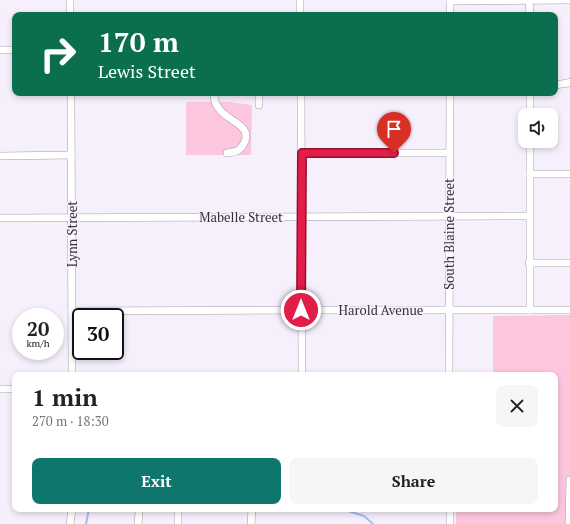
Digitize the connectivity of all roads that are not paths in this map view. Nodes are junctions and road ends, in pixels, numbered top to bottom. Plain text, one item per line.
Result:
1 (70, 0) edge
2 (300, 0) edge
3 (450, 0) edge
4 (529, 0) edge
5 (570, 0) edge
6 (70, 12) edge
7 (300, 12) edge
8 (450, 12) edge
9 (530, 12) edge
10 (0, 50) edge
11 (12, 50) edge
12 (569, 83) edge
13 (558, 85) edge
14 (71, 96) edge
15 (214, 96) edge
16 (259, 96) edge
17 (301, 96) edge
18 (450, 96) edge
19 (530, 96) edge
20 (259, 105) dead end
21 (530, 108) edge
22 (530, 148) edge
23 (227, 153) dead end
24 (302, 153) junction
25 (450, 153) junction
26 (71, 155) junction
27 (0, 156) edge
28 (530, 174) junction
29 (570, 174) edge
30 (450, 215) junction
31 (529, 216) junction
32 (301, 217) junction
33 (0, 218) edge
34 (72, 218) junction
35 (529, 263) junction
36 (570, 263) edge
37 (72, 308) edge
38 (301, 310) junction
39 (449, 310) junction
40 (530, 310) junction
41 (570, 310) edge
42 (124, 312) edge
43 (72, 360) edge
44 (72, 372) edge
45 (302, 372) edge
46 (449, 372) edge
47 (0, 389) edge
48 (12, 389) edge
49 (570, 480) edge
50 (72, 512) edge
51 (178, 512) edge
52 (252, 512) edge
53 (450, 512) edge
54 (139, 513) dead end
55 (70, 523) edge
56 (138, 524) edge
57 (178, 524) edge
58 (251, 524) edge
59 (450, 524) edge
60 (569, 524) edge

1 - 6 street
2 - 7 street
3 - 4 street
3 - 8 street
4 - 5 street
4 - 9 street
10 - 11 street
12 - 13 street
14 - 26 street, Lynn Street
15 - 23 street
16 - 20 street
17 - 24 street
18 - 25 street, South Blaine Street
19 - 21 street
22 - 28 street
24 - 25 street
24 - 32 street
25 - 30 street, South Blaine Street
26 - 27 street
26 - 34 street, Lynn Street
28 - 29 street
28 - 31 street
30 - 31 street, Mabelle Street
30 - 32 street, Mabelle Street
30 - 39 street, South Blaine Street
31 - 35 street
32 - 34 street, Mabelle Street
32 - 38 street
33 - 34 street, Mabelle Street
34 - 37 street, Lynn Street
35 - 36 street
35 - 40 street
38 - 39 street, Harold Avenue
38 - 42 street, Harold Avenue
38 - 45 street
39 - 40 street, Harold Avenue
39 - 46 street, South Blaine Street
40 - 41 street, Harold Avenue
43 - 44 street, Lynn Street
47 - 48 street
49 - 60 street
50 - 55 street
51 - 57 street
52 - 58 street
53 - 59 street
54 - 56 street

